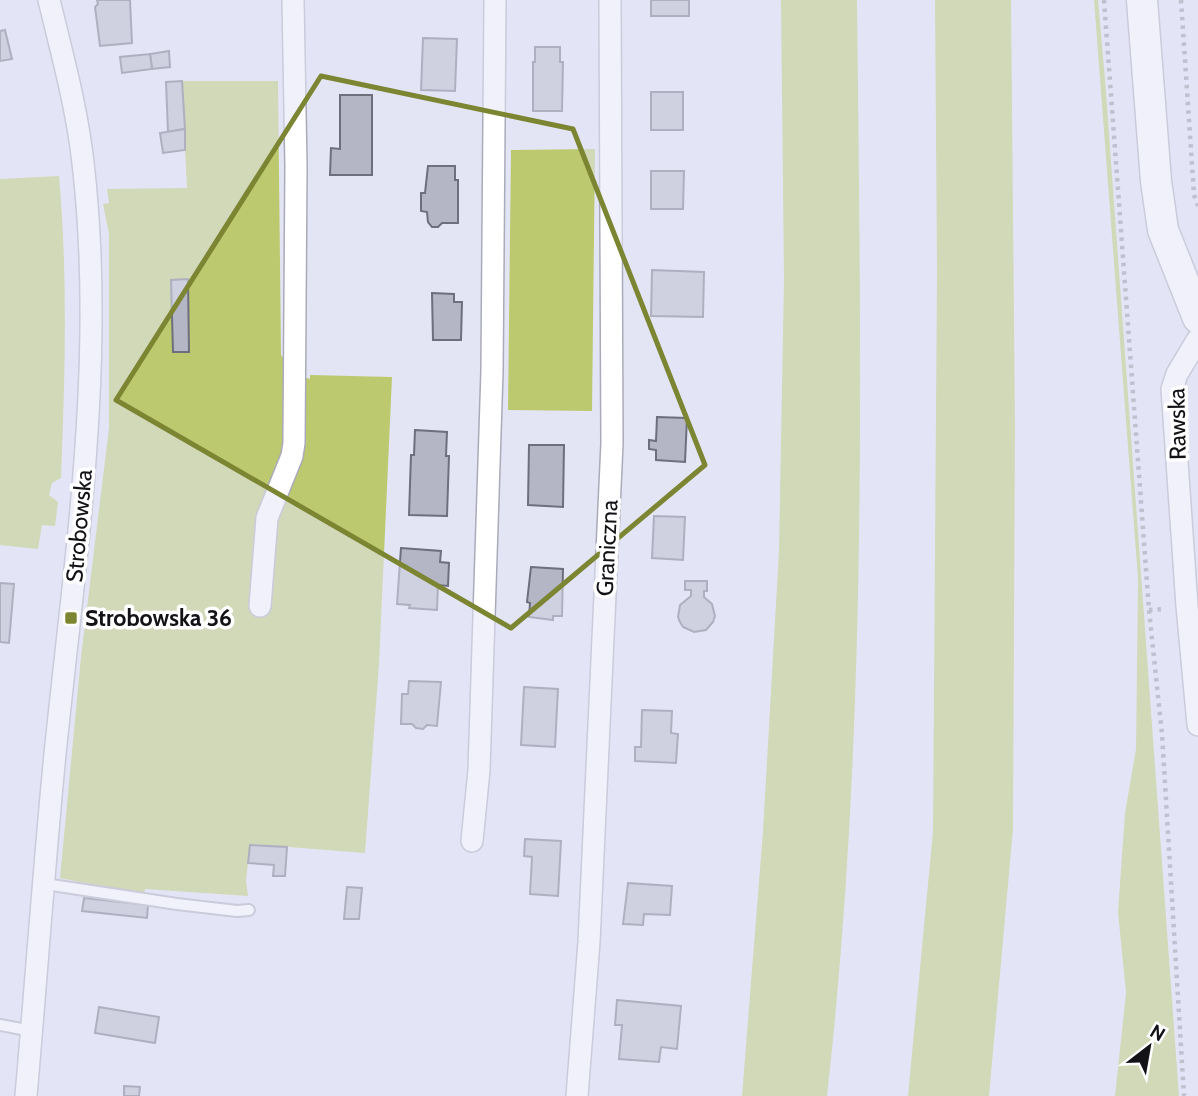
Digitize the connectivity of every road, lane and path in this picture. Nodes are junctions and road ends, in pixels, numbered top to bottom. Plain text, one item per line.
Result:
1 (49, 0) edge
2 (293, 0) edge
3 (495, 0) edge
4 (610, 0) edge
5 (1104, 0) edge
6 (1142, 0) edge
7 (1181, 0) edge
8 (1198, 206) edge
9 (1198, 318) edge
10 (1198, 339) edge
11 (260, 606) dead end
12 (1174, 608) dead end
13 (1149, 610) junction
14 (1198, 725) edge
15 (472, 841) dead end
16 (45, 884) junction
17 (249, 910) dead end
18 (0, 1025) edge
19 (32, 1031) junction
20 (26, 1096) edge
21 (577, 1096) edge
22 (1184, 1096) edge

1 - 16 street, Strobowska
2 - 11 street
3 - 15 street
4 - 21 street, Graniczna
5 - 13 path
6 - 9 street
7 - 8 path
10 - 14 street, Rawska
12 - 13 path
13 - 22 path
16 - 17 lane
16 - 19 street, Strobowska
18 - 19 lane
19 - 20 street, Strobowska

